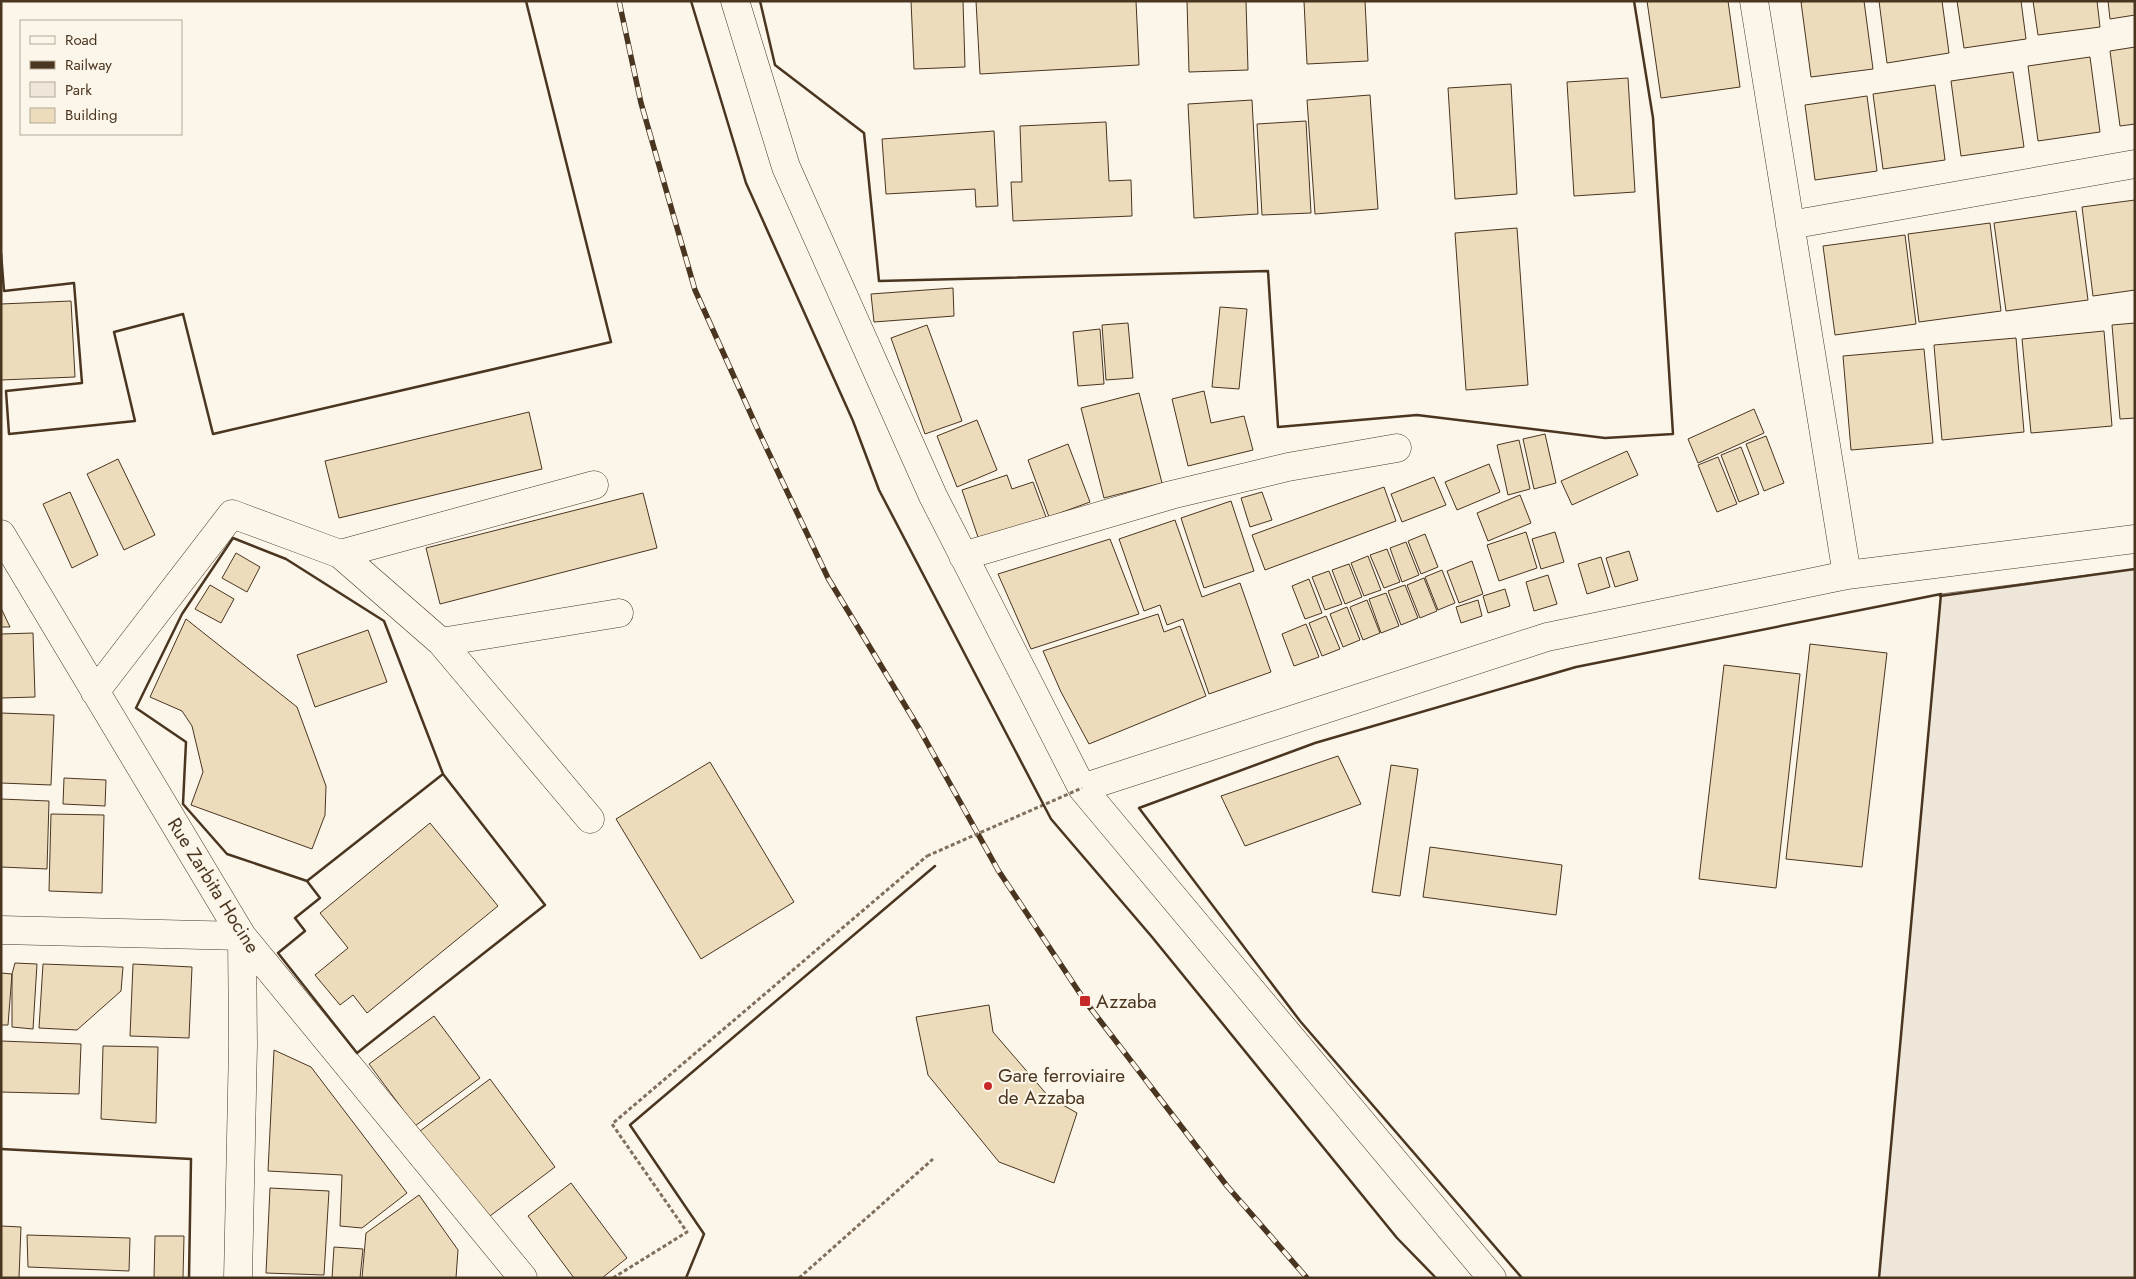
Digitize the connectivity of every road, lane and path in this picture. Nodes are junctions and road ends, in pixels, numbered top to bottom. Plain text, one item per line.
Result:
1 (735, 1) edge
2 (1754, 1) edge
3 (2135, 164) edge
4 (1790, 225) junction
5 (1397, 448) dead end
6 (594, 485) dead end
7 (1, 534) edge
8 (2135, 539) edge
9 (340, 554) junction
10 (963, 556) junction
11 (1847, 575) junction
12 (619, 613) dead end
13 (441, 642) junction
14 (95, 692) junction
15 (1082, 788) junction
16 (590, 819) dead end
17 (1, 930) edge
18 (242, 936) junction
19 (933, 1159) dead end
20 (238, 1278) edge
21 (524, 1278) edge
22 (613, 1278) edge
23 (799, 1278) edge
24 (1492, 1278) edge

1 - 10 street
2 - 4 street
3 - 4 street
4 - 11 street
5 - 10 street
6 - 9 street
7 - 14 street, Rue Zarbita Hocine
8 - 11 street
9 - 13 street
9 - 14 street
10 - 15 street
11 - 15 street
12 - 13 street
13 - 16 street
14 - 18 street, Rue Zarbita Hocine
15 - 22 path, bridge
15 - 24 street
17 - 18 street
18 - 20 street
18 - 21 street, Rue Zarbita Hocine
19 - 23 path

